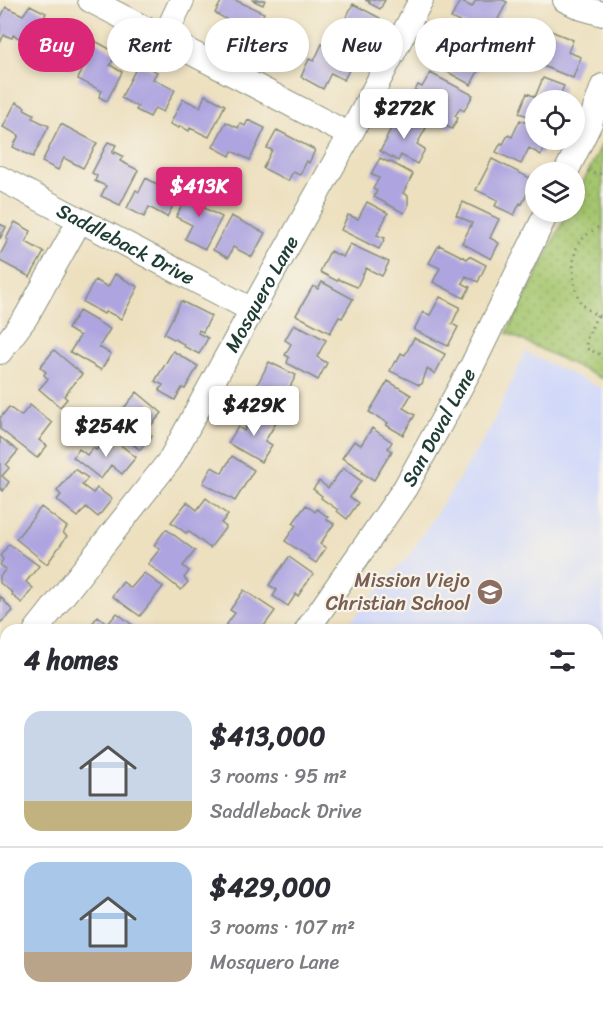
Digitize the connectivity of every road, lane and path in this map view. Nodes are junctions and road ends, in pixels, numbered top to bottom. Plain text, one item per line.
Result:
1 (90, 0) edge
2 (182, 0) edge
3 (421, 0) edge
4 (566, 0) edge
5 (603, 14) edge
6 (125, 18) edge
7 (173, 18) edge
8 (193, 53) edge
9 (603, 86) edge
10 (350, 135) junction
11 (571, 162) edge
12 (0, 178) edge
13 (80, 220) junction
14 (542, 222) edge
15 (603, 224) edge
16 (252, 310) junction
17 (597, 315) junction
18 (603, 318) edge
19 (0, 352) edge
20 (603, 356) edge
21 (41, 624) edge
22 (311, 624) edge

1 - 6 street
2 - 7 street
3 - 10 street, Mosquero Lane
4 - 5 street
8 - 10 street
9 - 11 street
10 - 16 street, Mosquero Lane
12 - 13 street, Saddleback Drive
13 - 16 street, Saddleback Drive
13 - 19 street
14 - 22 street, San Doval Lane
15 - 17 path
16 - 21 street, Mosquero Lane
17 - 18 path
17 - 20 path

